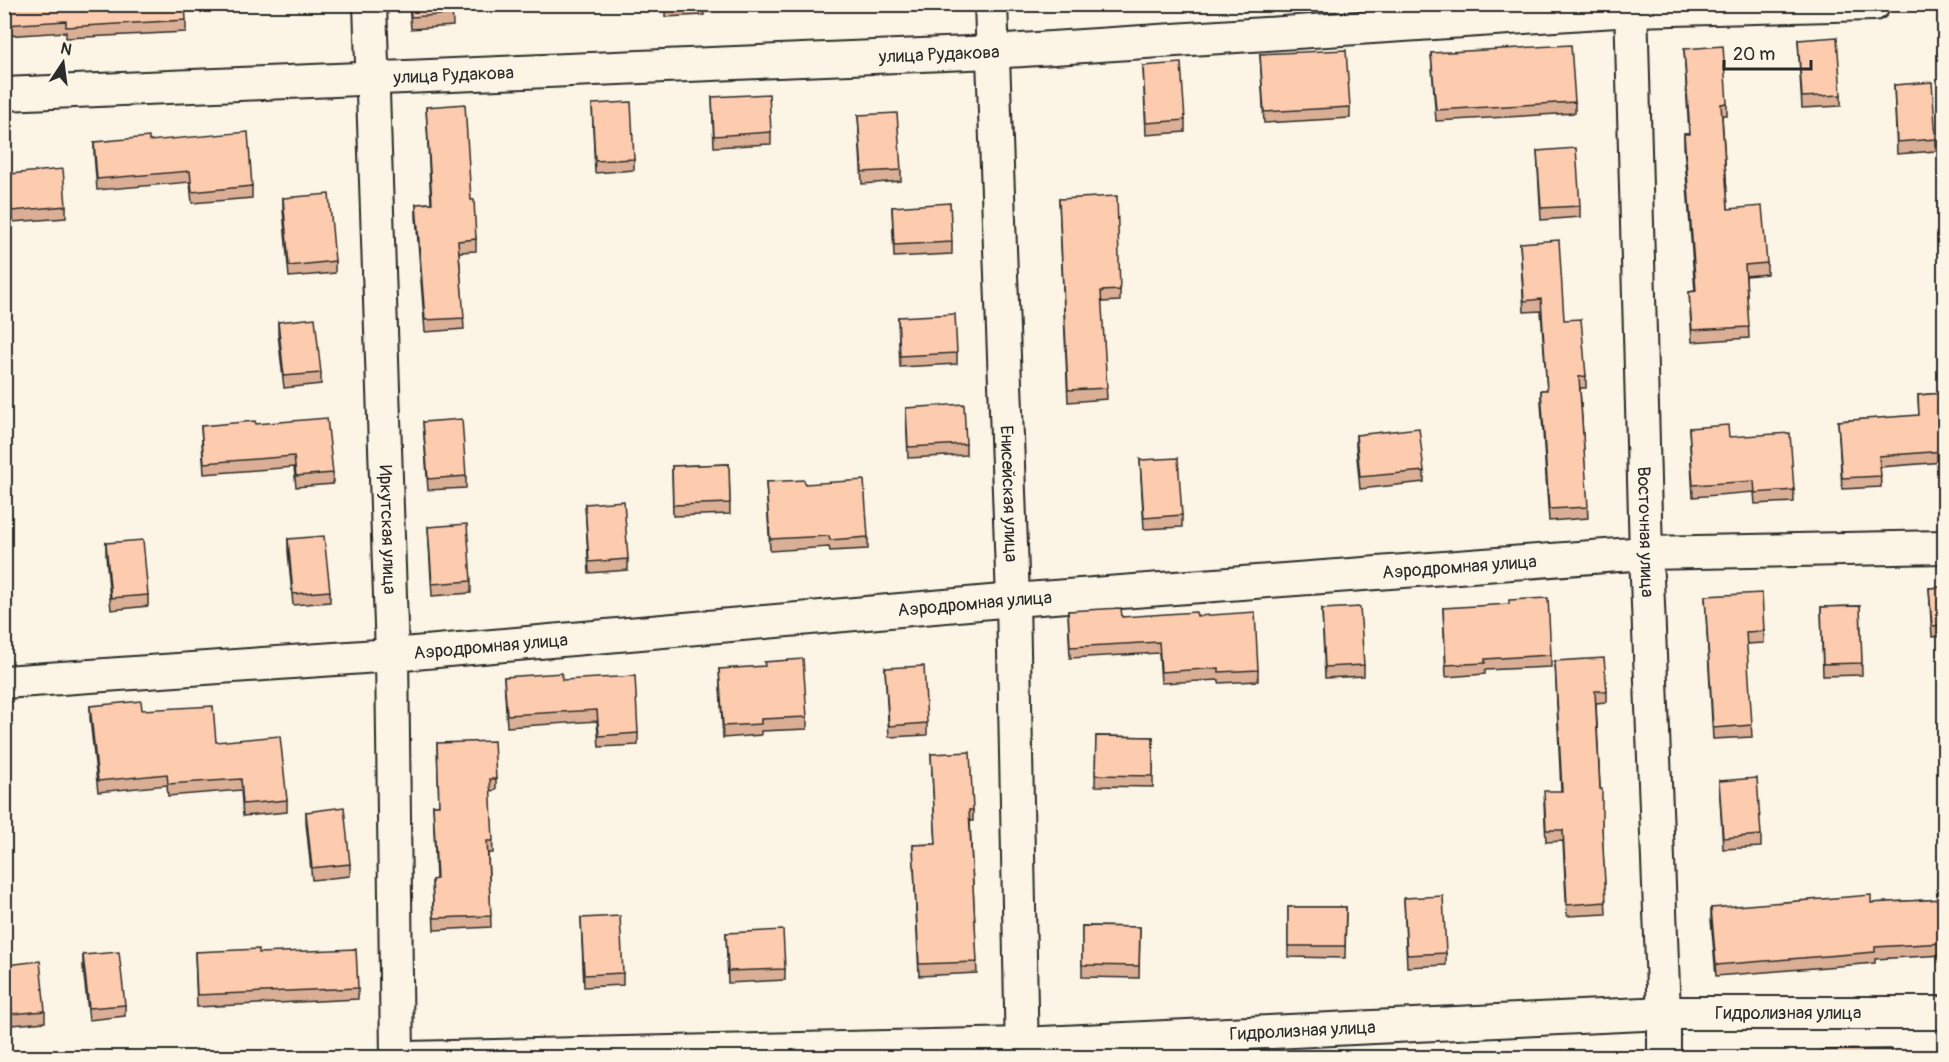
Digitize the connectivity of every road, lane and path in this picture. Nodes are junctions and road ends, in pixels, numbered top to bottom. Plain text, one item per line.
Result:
1 (370, 4) edge
2 (991, 4) edge
3 (1874, 4) edge
4 (1631, 8) edge
5 (992, 52) junction
6 (372, 78) junction
7 (4, 94) edge
8 (1944, 546) edge
9 (1646, 553) junction
10 (1012, 600) junction
11 (392, 655) junction
12 (4, 682) edge
13 (1664, 1013) junction
14 (1944, 1013) edge
15 (1022, 1051) edge
16 (397, 1058) edge
17 (407, 1058) edge
18 (1664, 1058) edge

1 - 6 street, Иркутская улица
2 - 5 street, Енисейская улица
3 - 4 street, улица Рудакова
4 - 5 street, улица Рудакова
4 - 9 street, Восточная улица
5 - 6 street, улица Рудакова
5 - 10 street, Енисейская улица
6 - 7 street, улица Рудакова
6 - 11 street, Иркутская улица
8 - 9 street, Аэродромная улица
9 - 10 street, Аэродромная улица
9 - 13 street, Восточная улица
10 - 11 street, Аэродромная улица
10 - 15 street, Енисейская улица
11 - 12 street, Аэродромная улица
11 - 16 street, Иркутская улица
13 - 14 street, Гидролизная улица
13 - 15 street, Гидролизная улица
13 - 18 street, Восточная улица
15 - 17 street, Гидролизная улица

